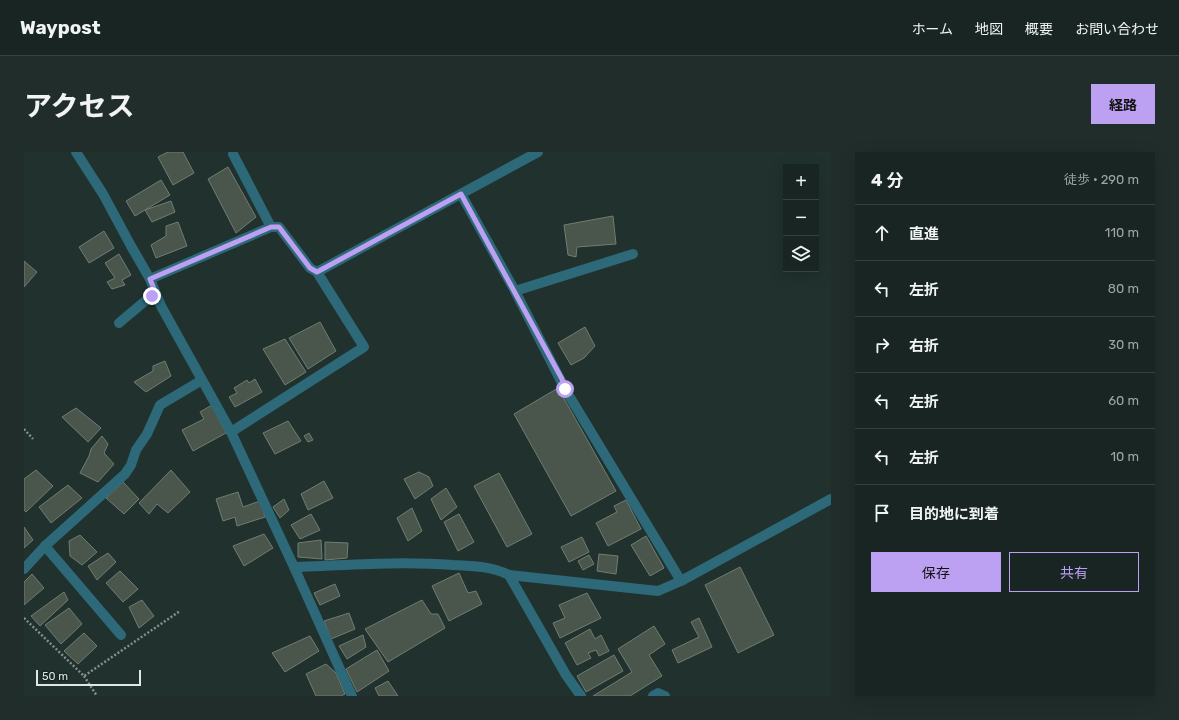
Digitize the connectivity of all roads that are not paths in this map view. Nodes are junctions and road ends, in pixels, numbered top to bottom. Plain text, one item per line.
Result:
1 (76, 152) edge
2 (538, 152) edge
3 (233, 154) dead end
4 (461, 194) junction
5 (271, 227) junction
6 (633, 254) dead end
7 (317, 272) junction
8 (150, 279) junction
9 (514, 291) junction
10 (156, 294) junction
11 (119, 323) dead end
12 (202, 380) junction
13 (231, 432) junction
14 (831, 499) edge
15 (45, 546) junction
16 (294, 567) junction
17 (24, 569) edge
18 (510, 575) junction
19 (681, 581) junction
20 (122, 635) dead end
21 (352, 696) edge
22 (581, 696) edge
23 (653, 696) edge
24 (665, 696) edge

1 - 8 street
2 - 4 street
3 - 5 street
4 - 7 street
4 - 9 street
5 - 7 street
5 - 8 street
6 - 9 street
7 - 13 street
8 - 10 street
9 - 19 street
10 - 11 street
10 - 12 street
12 - 13 street
12 - 15 street
13 - 16 street
14 - 19 street
15 - 17 street
15 - 20 street
16 - 18 street
16 - 21 street
18 - 19 street
18 - 22 street
23 - 24 street

